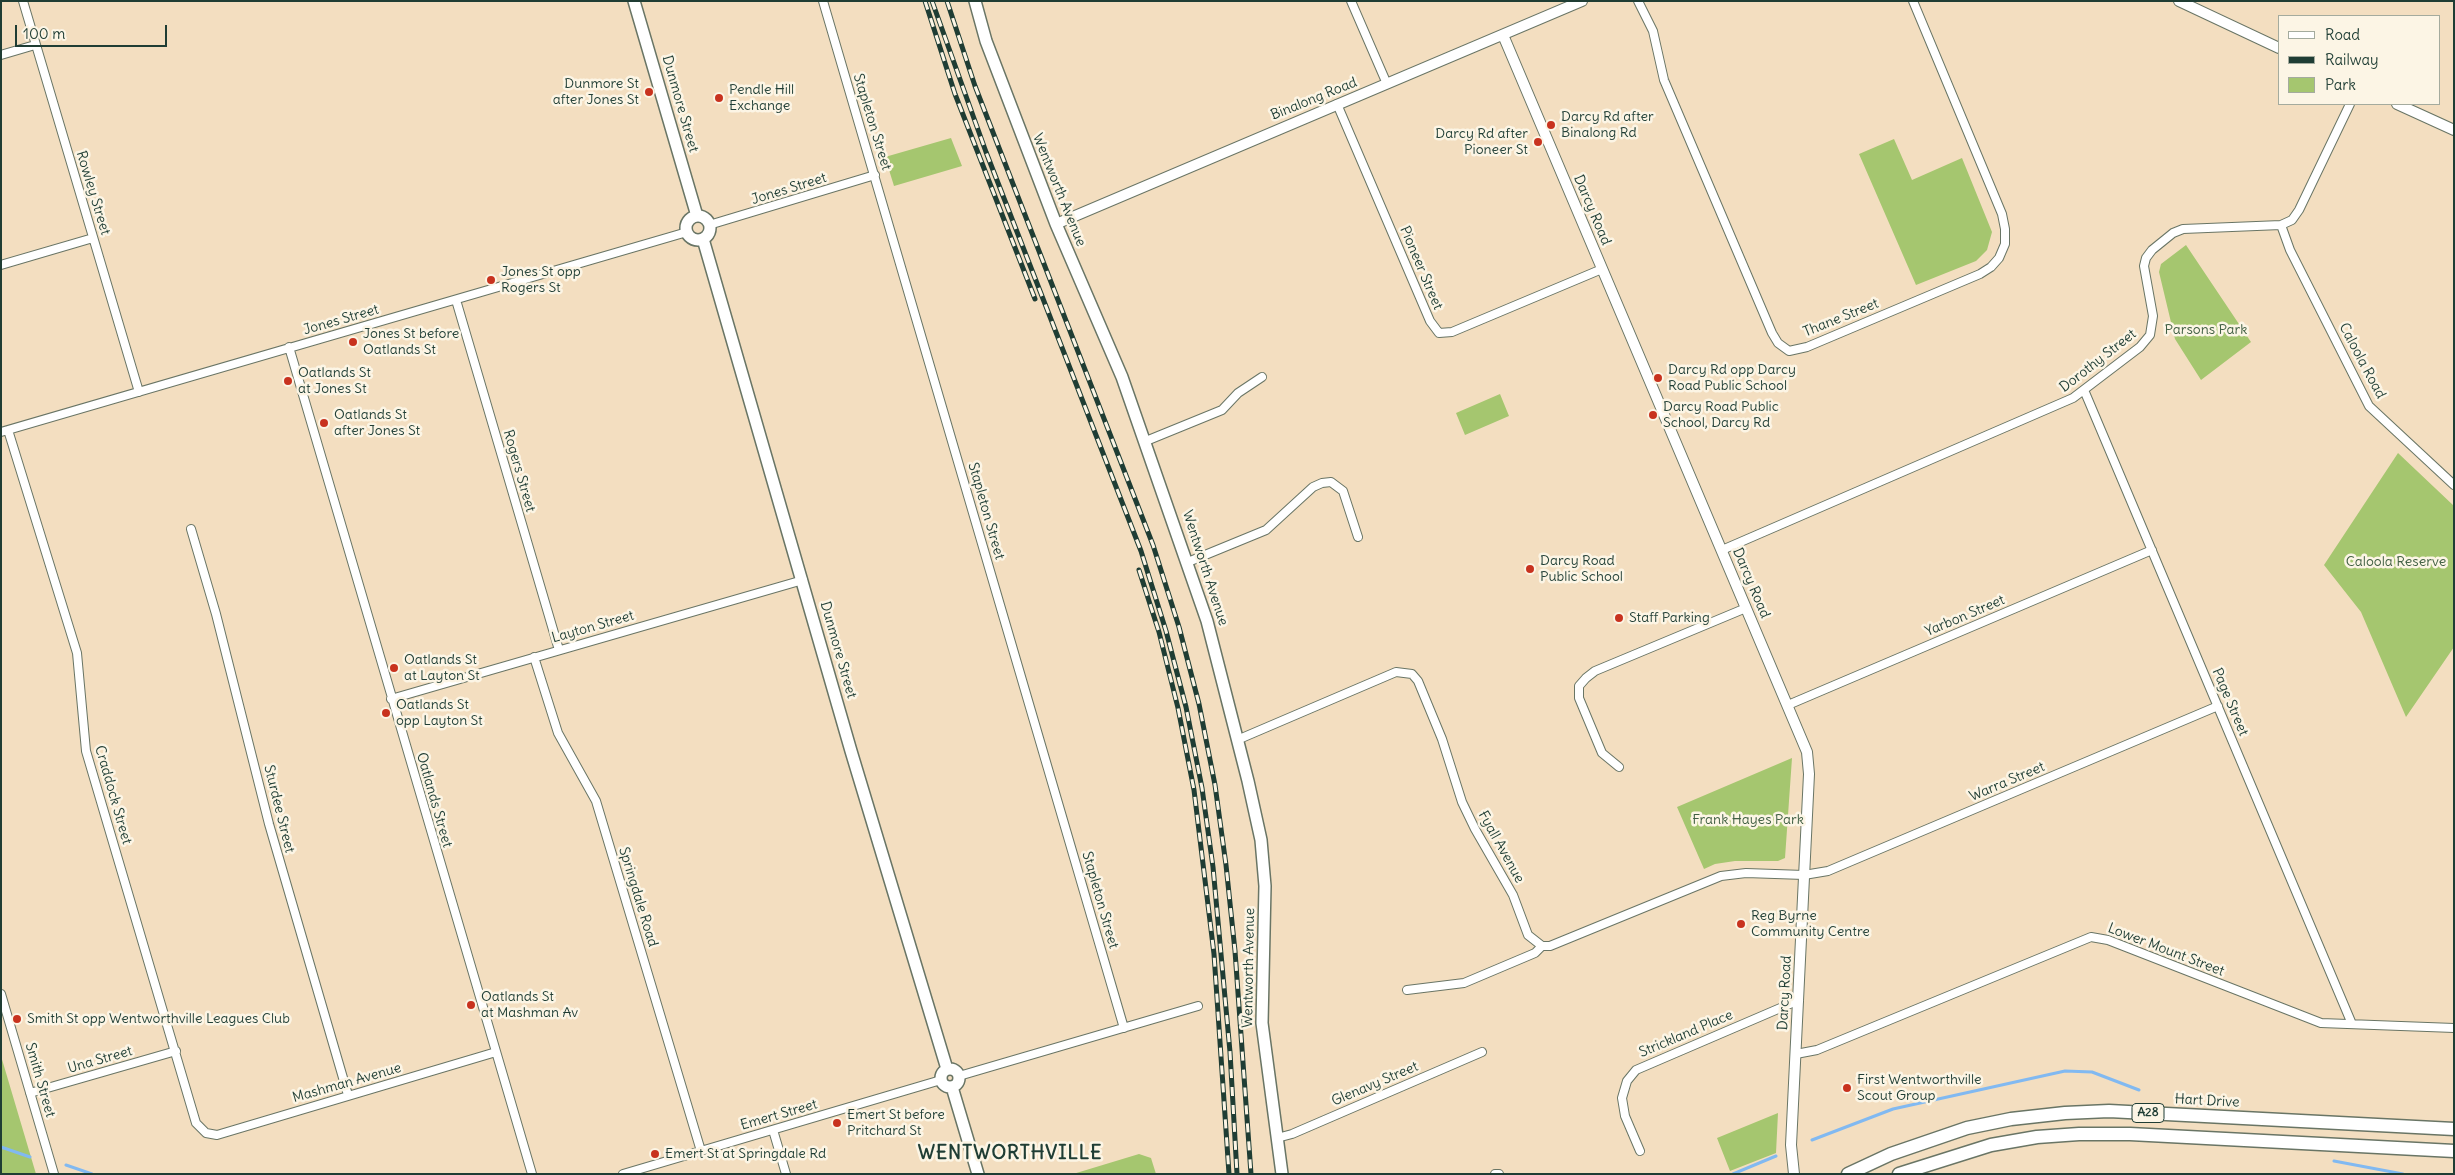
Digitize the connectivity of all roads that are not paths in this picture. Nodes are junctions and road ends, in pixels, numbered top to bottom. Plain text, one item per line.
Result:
1 (23, 1) edge
2 (634, 1) edge
3 (823, 1) edge
4 (975, 1) edge
5 (1351, 1) edge
6 (1582, 1) edge
7 (1638, 1) edge
8 (1913, 1) edge
9 (2179, 1) edge
10 (1503, 35) junction
11 (35, 45) junction
12 (2278, 48) edge
13 (1, 55) edge
14 (1387, 84) junction
15 (1337, 104) junction
16 (2350, 105) edge
17 (2399, 105) edge
18 (2454, 130) edge
19 (875, 175) junction
20 (697, 216) junction
21 (1056, 224) junction
22 (709, 225) junction
23 (2281, 225) junction
24 (688, 232) junction
25 (93, 238) junction
26 (703, 239) junction
27 (1, 265) edge
28 (1602, 268) junction
29 (456, 300) junction
30 (289, 348) junction
31 (1262, 377) dead end
32 (2084, 390) junction
33 (140, 392) junction
34 (5, 431) edge
35 (1146, 441) junction
36 (2454, 486) edge
37 (191, 529) dead end
38 (1358, 536) dead end
39 (1722, 550) junction
40 (2152, 550) junction
41 (1188, 562) junction
42 (803, 580) junction
43 (1746, 608) junction
44 (559, 650) junction
45 (534, 657) junction
46 (392, 699) junction
47 (1788, 705) junction
48 (2218, 706) junction
49 (1238, 740) junction
50 (1619, 767) dead end
51 (1804, 875) junction
52 (1542, 946) junction
53 (1407, 990) dead end
54 (1, 994) edge
55 (1799, 1000) junction
56 (1198, 1006) dead end
57 (2352, 1024) junction
58 (1124, 1028) junction
59 (2454, 1028) edge
60 (176, 1051) junction
61 (496, 1052) junction
62 (1482, 1052) dead end
63 (1796, 1054) junction
64 (947, 1069) junction
65 (959, 1076) junction
66 (942, 1080) junction
67 (952, 1087) junction
68 (30, 1093) junction
69 (348, 1095) junction
70 (2454, 1129) edge
71 (773, 1130) junction
72 (206, 1133) joint
73 (1277, 1138) junction
74 (701, 1151) junction
75 (1640, 1151) dead end
76 (2454, 1151) edge
77 (54, 1174) edge
78 (532, 1174) edge
79 (623, 1174) edge
80 (786, 1174) edge
81 (978, 1174) edge
82 (1282, 1174) edge
83 (1794, 1174) edge
84 (1848, 1174) edge
85 (1899, 1174) edge

1 - 11 street, Rowley Street
2 - 20 main road, Dunmore Street
3 - 19 street, Stapleton Street
4 - 21 main road, Wentworth Avenue
5 - 14 street
6 - 10 street, Binalong Road
7 - 8 street, Thane Street
9 - 12 street
10 - 14 street, Binalong Road
10 - 28 street, Darcy Road
11 - 13 street
11 - 25 street, Rowley Street
14 - 15 street, Binalong Road
15 - 21 street, Binalong Road
15 - 28 street, Pioneer Street
16 - 23 street
17 - 18 street
19 - 22 street, Jones Street
19 - 58 street, Stapleton Street
20 - 22 main road
20 - 24 main road
21 - 35 main road, Wentworth Avenue
22 - 26 main road
23 - 32 street, Dorothy Street
23 - 36 street, Caloola Road
24 - 26 main road
24 - 29 street, Jones Street
25 - 27 street
25 - 33 street, Rowley Street
26 - 42 main road, Dunmore Street
28 - 39 street, Darcy Road
29 - 30 street, Jones Street
29 - 44 street, Rogers Street
30 - 33 street, Jones Street
30 - 46 street, Oatlands Street
31 - 35 street
32 - 39 street, Dorothy Street
32 - 40 street, Page Street
33 - 34 street, Jones Street
34 - 60 street, Craddock Street
35 - 41 main road, Wentworth Avenue
37 - 69 street, Sturdee Street
38 - 41 street
39 - 43 street, Darcy Road
40 - 47 street, Yarbon Street
40 - 48 street, Page Street
41 - 49 main road, Wentworth Avenue
42 - 44 street, Layton Street
42 - 64 main road, Dunmore Street
43 - 47 street, Darcy Road
43 - 50 street
44 - 45 street, Layton Street
45 - 46 street, Layton Street
45 - 74 street, Springdale Road
46 - 61 street, Oatlands Street
47 - 51 street, Darcy Road
48 - 51 street, Warra Street
48 - 57 street, Page Street
49 - 52 street, Fyall Avenue
49 - 73 main road, Wentworth Avenue
51 - 52 street
51 - 55 street, Darcy Road
52 - 53 street
54 - 68 street, Smith Street
55 - 63 street, Darcy Road
55 - 75 street, Strickland Place
56 - 58 street
57 - 59 street, Lower Mount Street
57 - 63 street, Lower Mount Street
58 - 65 street
60 - 68 street, Una Street
60 - 72 street, Craddock Street
61 - 69 street, Mashman Avenue
61 - 78 street, Oatlands Street
62 - 73 street, Glenavy Street
63 - 83 street, Darcy Road
64 - 65 main road
64 - 66 main road
65 - 67 main road
66 - 67 main road
66 - 71 street, Emert Street
67 - 81 main road
68 - 77 street, Smith Street
69 - 72 street, Mashman Avenue
70 - 84 highway, Hart Drive / A28
71 - 74 street, Emert Street
71 - 80 street
73 - 82 main road, Wentworth Avenue
74 - 79 street, Emert Street
76 - 85 highway, A28

